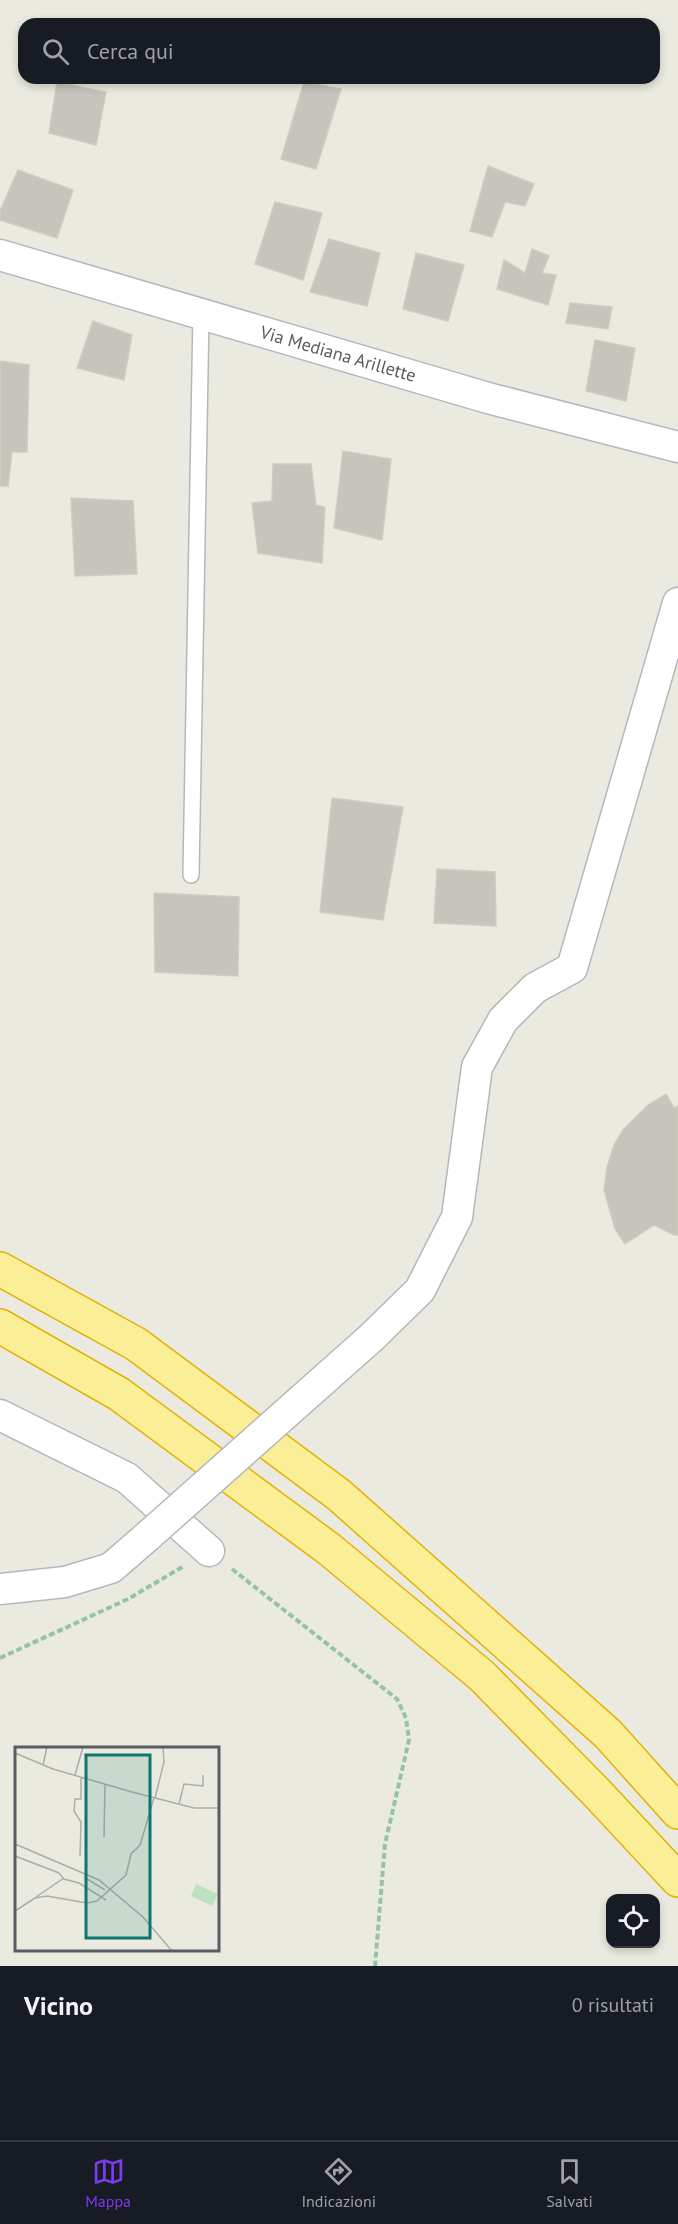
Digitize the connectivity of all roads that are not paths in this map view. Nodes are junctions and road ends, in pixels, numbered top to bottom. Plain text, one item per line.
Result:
1 (0, 255) edge
2 (201, 314) junction
3 (678, 447) edge
4 (678, 603) edge
5 (191, 875) dead end
6 (0, 1269) edge
7 (0, 1326) edge
8 (0, 1415) edge
9 (209, 1551) road end
10 (0, 1589) edge
11 (678, 1812) edge
12 (678, 1880) edge

1 - 2 street, Via Mediana Arillette
2 - 3 street, Via Mediana Arillette
2 - 5 lane
4 - 10 street, bridge
6 - 11 highway
7 - 12 highway
8 - 9 street

